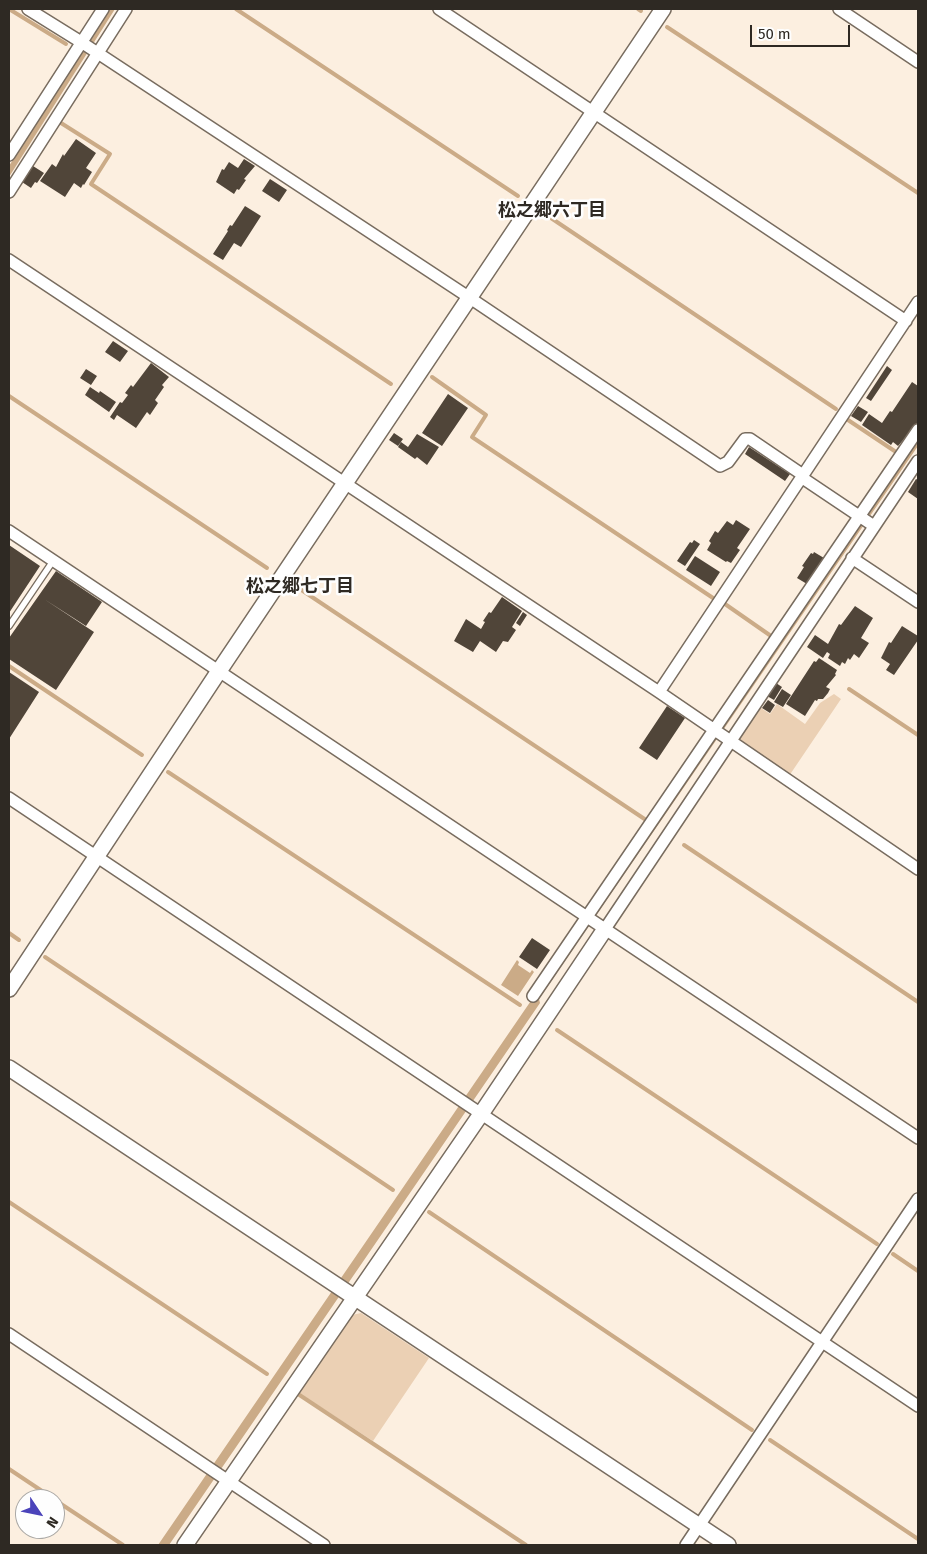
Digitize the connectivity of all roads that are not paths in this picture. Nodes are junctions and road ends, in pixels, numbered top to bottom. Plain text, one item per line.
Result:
1 (28, 9) edge
2 (103, 9) edge
3 (126, 9) edge
4 (439, 9) edge
5 (663, 9) edge
6 (839, 9) edge
7 (81, 42) junction
8 (98, 54) junction
9 (918, 62) edge
10 (594, 112) junction
11 (9, 155) edge
12 (9, 192) edge
13 (9, 260) edge
14 (470, 298) junction
15 (918, 302) edge
16 (906, 321) junction
17 (918, 430) edge
18 (918, 461) edge
19 (802, 476) junction
20 (346, 484) junction
21 (867, 522) junction
22 (9, 531) edge
23 (852, 558) junction
24 (53, 561) junction
25 (918, 602) edge
26 (9, 626) edge
27 (219, 671) junction
28 (659, 692) junction
29 (714, 729) junction
30 (730, 740) junction
31 (9, 798) edge
32 (96, 856) junction
33 (918, 870) edge
34 (586, 916) junction
35 (601, 926) junction
36 (9, 989) edge
37 (533, 996) dead end
38 (9, 1068) edge
39 (477, 1111) junction
40 (918, 1138) edge
41 (918, 1199) edge
42 (351, 1295) junction
43 (9, 1334) edge
44 (823, 1342) junction
45 (918, 1406) edge
46 (225, 1479) junction
47 (699, 1526) junction
48 (185, 1545) edge
49 (324, 1545) edge
50 (686, 1545) edge
51 (728, 1545) edge

1 - 7 street
2 - 7 street
3 - 8 street
4 - 10 street
5 - 10 street
6 - 9 street
7 - 8 street
7 - 11 street
8 - 12 street
8 - 14 street
10 - 14 street
10 - 16 street
13 - 20 street
14 - 19 street
14 - 20 street
15 - 16 street
16 - 19 street
17 - 21 street
18 - 21 street
19 - 21 street
19 - 28 street
20 - 27 street
20 - 28 street
21 - 23 street
21 - 29 street
22 - 24 street
23 - 25 street
23 - 30 street
24 - 26 lane
24 - 27 street
27 - 32 street
27 - 34 street
28 - 29 street
29 - 30 street
29 - 34 street
30 - 33 street
30 - 35 street
31 - 32 street
32 - 36 street
32 - 39 street
34 - 35 street
34 - 37 street
35 - 39 street
35 - 40 street
38 - 42 street
39 - 42 street
39 - 44 street
41 - 44 street
42 - 46 street
42 - 47 street
43 - 46 street
44 - 45 street
44 - 47 street
46 - 48 street
46 - 49 street
47 - 50 street
47 - 51 street

